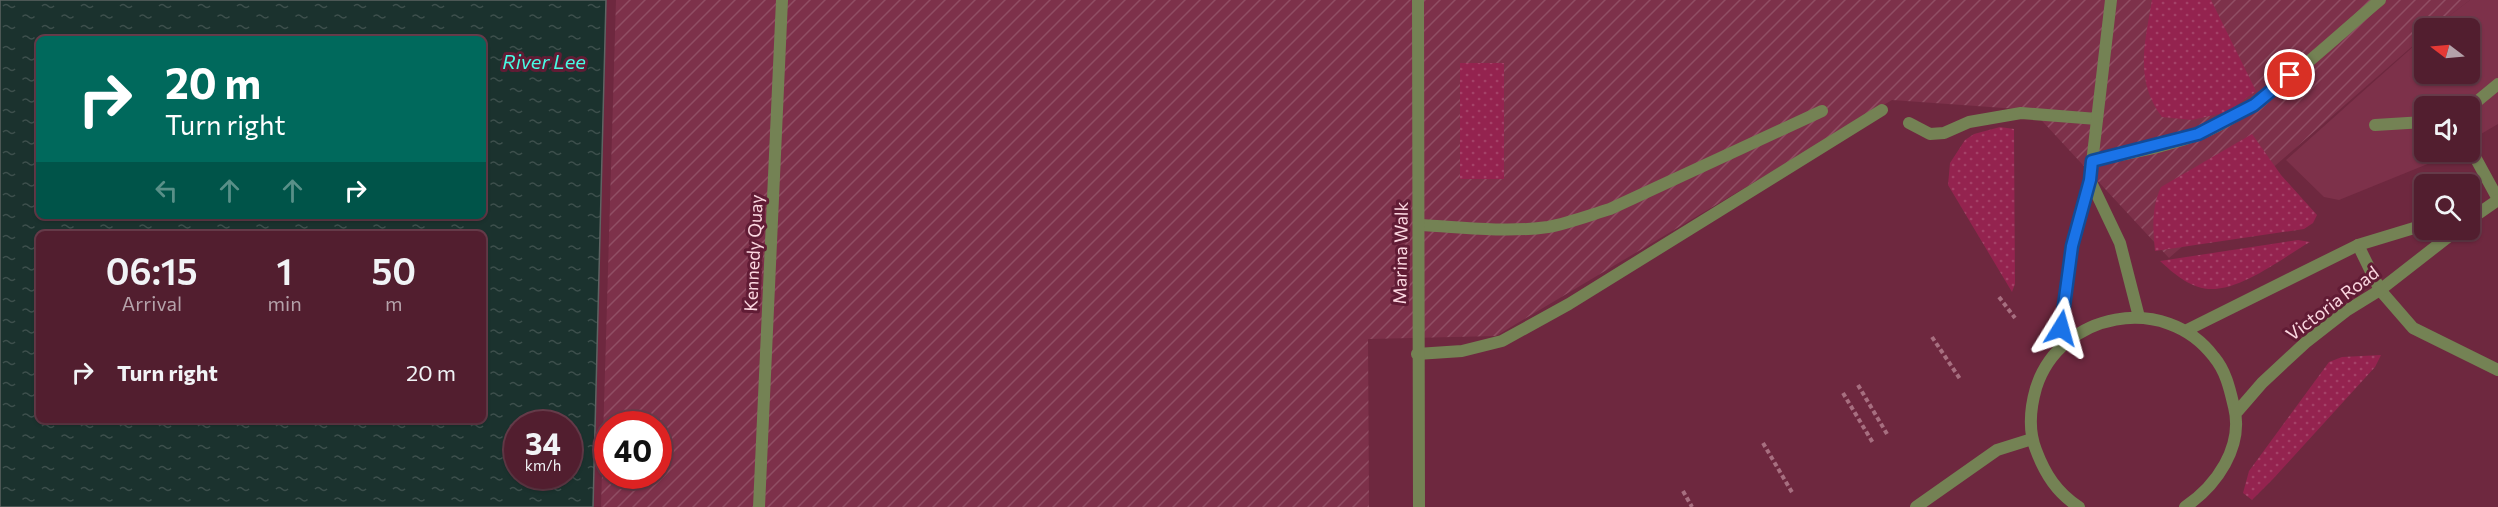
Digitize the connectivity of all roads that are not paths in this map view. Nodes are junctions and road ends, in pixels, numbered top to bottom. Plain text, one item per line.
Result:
1 (782, 0) edge
2 (1418, 0) edge
3 (2111, 0) edge
4 (2380, 0) edge
5 (2498, 84) edge
6 (2480, 99) edge
7 (1882, 110) dead end
8 (1822, 111) dead end
9 (2097, 119) junction
10 (1909, 123) dead end
11 (2414, 123) edge
12 (2375, 125) dead end
13 (2092, 161) junction
14 (2476, 162) edge
15 (2090, 180) junction
16 (2494, 202) edge
17 (2480, 208) edge
18 (2480, 212) edge
19 (1419, 225) junction
20 (2414, 228) edge
21 (2444, 240) edge
22 (2358, 245) junction
23 (2380, 290) junction
24 (2139, 317) junction
25 (2185, 331) junction
26 (2059, 348) junction
27 (1417, 354) junction
28 (2498, 370) edge
29 (2236, 413) junction
30 (2032, 439) junction
31 (759, 507) edge
32 (1419, 507) edge
33 (1916, 507) edge
34 (2079, 507) edge
35 (2185, 507) edge

1 - 31 street, Kennedy Quay
2 - 19 street, Marina Walk
3 - 9 street
4 - 13 street
5 - 6 street
7 - 27 street
8 - 19 street
9 - 10 street
9 - 13 street
11 - 12 street
13 - 15 street
14 - 16 street
15 - 24 street
15 - 26 street
16 - 17 street
16 - 18 street
19 - 27 street, Marina Walk
20 - 22 street, Victoria Road
21 - 23 street, Victoria Road
22 - 23 street
22 - 25 street, Victoria Road
23 - 28 street
23 - 29 street, Victoria Road
24 - 25 street
24 - 26 street
25 - 29 street
26 - 30 street
27 - 32 street, Marina Walk
29 - 35 street
30 - 33 street
30 - 34 street

